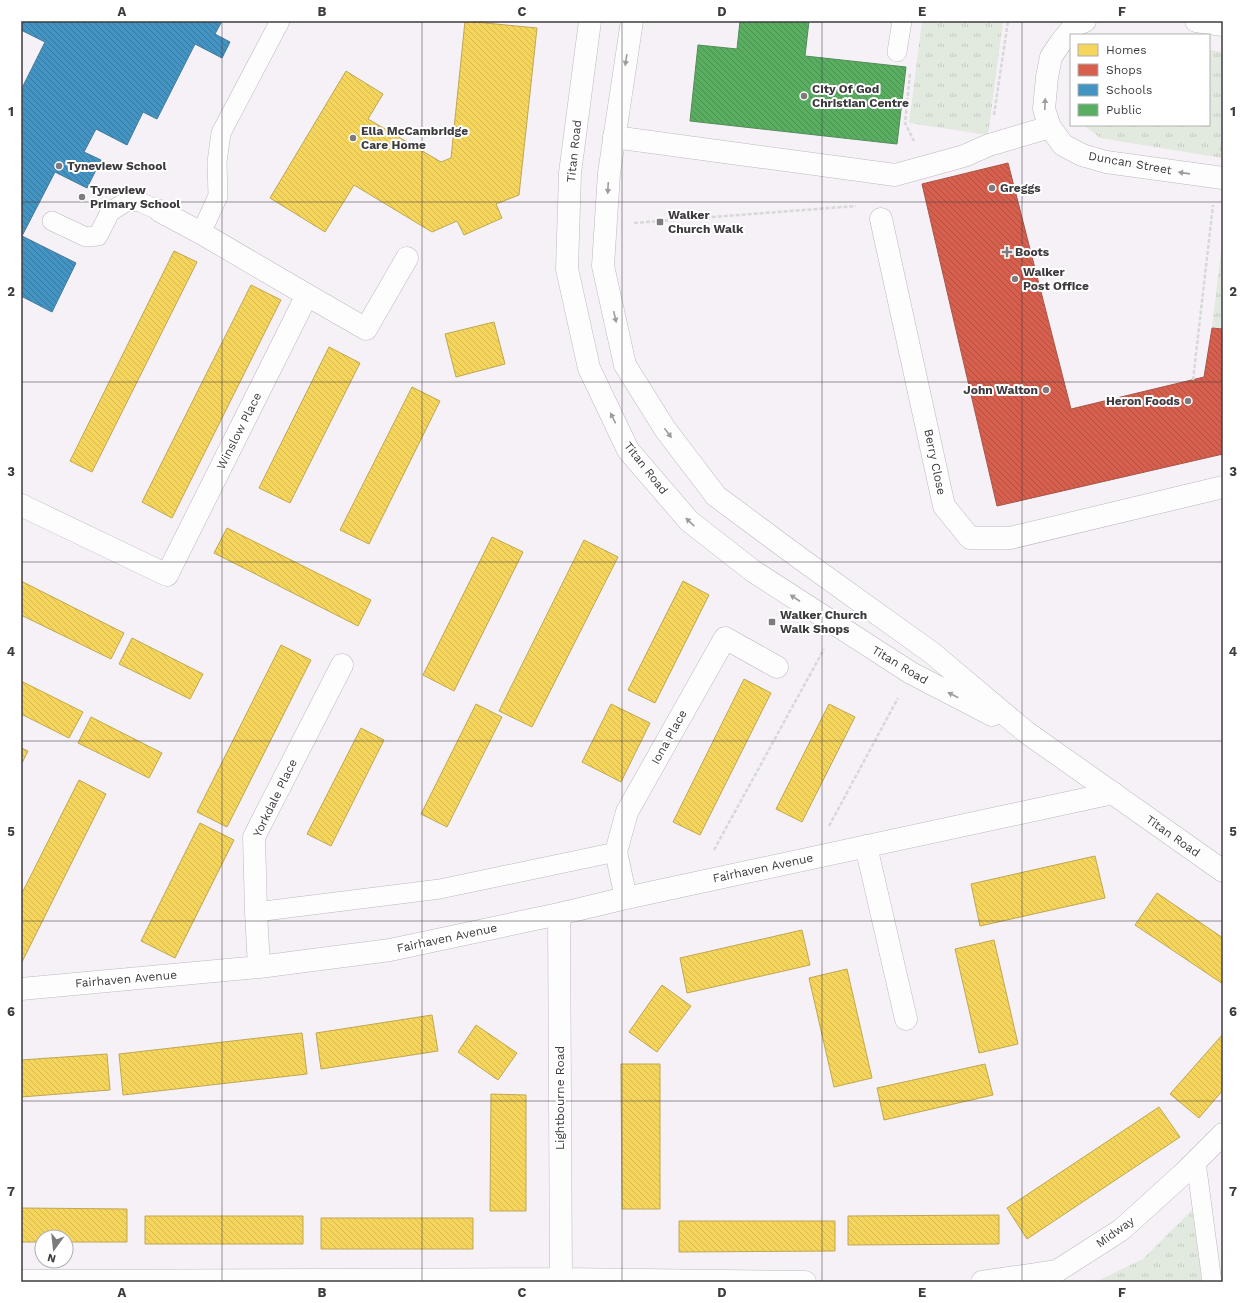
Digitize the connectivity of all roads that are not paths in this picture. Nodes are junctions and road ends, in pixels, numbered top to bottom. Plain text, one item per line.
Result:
1 (280, 21) edge
2 (590, 21) edge
3 (632, 21) edge
4 (902, 21) edge
5 (1085, 21) edge
6 (1196, 21) edge
7 (1223, 25) edge
8 (897, 52) road end
9 (1050, 127) junction
10 (614, 137) junction
11 (1219, 177) edge
12 (160, 211) joint
13 (881, 219) dead end
14 (52, 221) dead end
15 (201, 233) junction
16 (408, 258) dead end
17 (308, 295) junction
18 (1223, 488) edge
19 (21, 505) edge
20 (342, 665) dead end
21 (776, 668) dead end
22 (1026, 732) junction
23 (1113, 793) junction
24 (866, 846) junction
25 (616, 852) junction
26 (1223, 871) edge
27 (626, 898) junction
28 (256, 912) junction
29 (559, 914) junction
30 (259, 967) junction
31 (21, 989) edge
32 (906, 1019) dead end
33 (1223, 1134) edge
34 (1196, 1162) junction
35 (1038, 1278) edge
36 (21, 1281) edge
37 (561, 1281) edge
38 (805, 1282) edge
39 (982, 1282) edge
40 (1212, 1282) edge

1 - 15 lane
22 -> 2 street, Titan Road
3 -> 10 street, Titan Road
4 - 8 lane
9 -> 5 street, Duncan Street
6 - 7 street
9 - 10 street
11 -> 9 street, Duncan Street
10 -> 22 street, Titan Road
12 - 14 lane
12 - 15 street
13 - 18 street, Berry Close
15 - 17 street
16 - 17 street
17 - 19 street, Winslow Place
20 - 28 street, Yorkdale Place
21 - 25 street, Iona Place
22 - 23 street, Titan Road
23 - 24 street, Fairhaven Avenue
23 - 26 street, Titan Road
24 - 27 street, Fairhaven Avenue
24 - 32 street
25 - 27 street, Iona Place
25 - 28 lane
27 - 29 street, Fairhaven Avenue
28 - 30 street, Yorkdale Place
29 - 30 street, Fairhaven Avenue
29 - 37 street, Lightbourne Road
30 - 31 street, Fairhaven Avenue
33 - 34 street, Midway
34 - 35 street, Midway
34 - 40 lane
35 - 39 street, Midway
36 - 37 street
37 - 38 street

